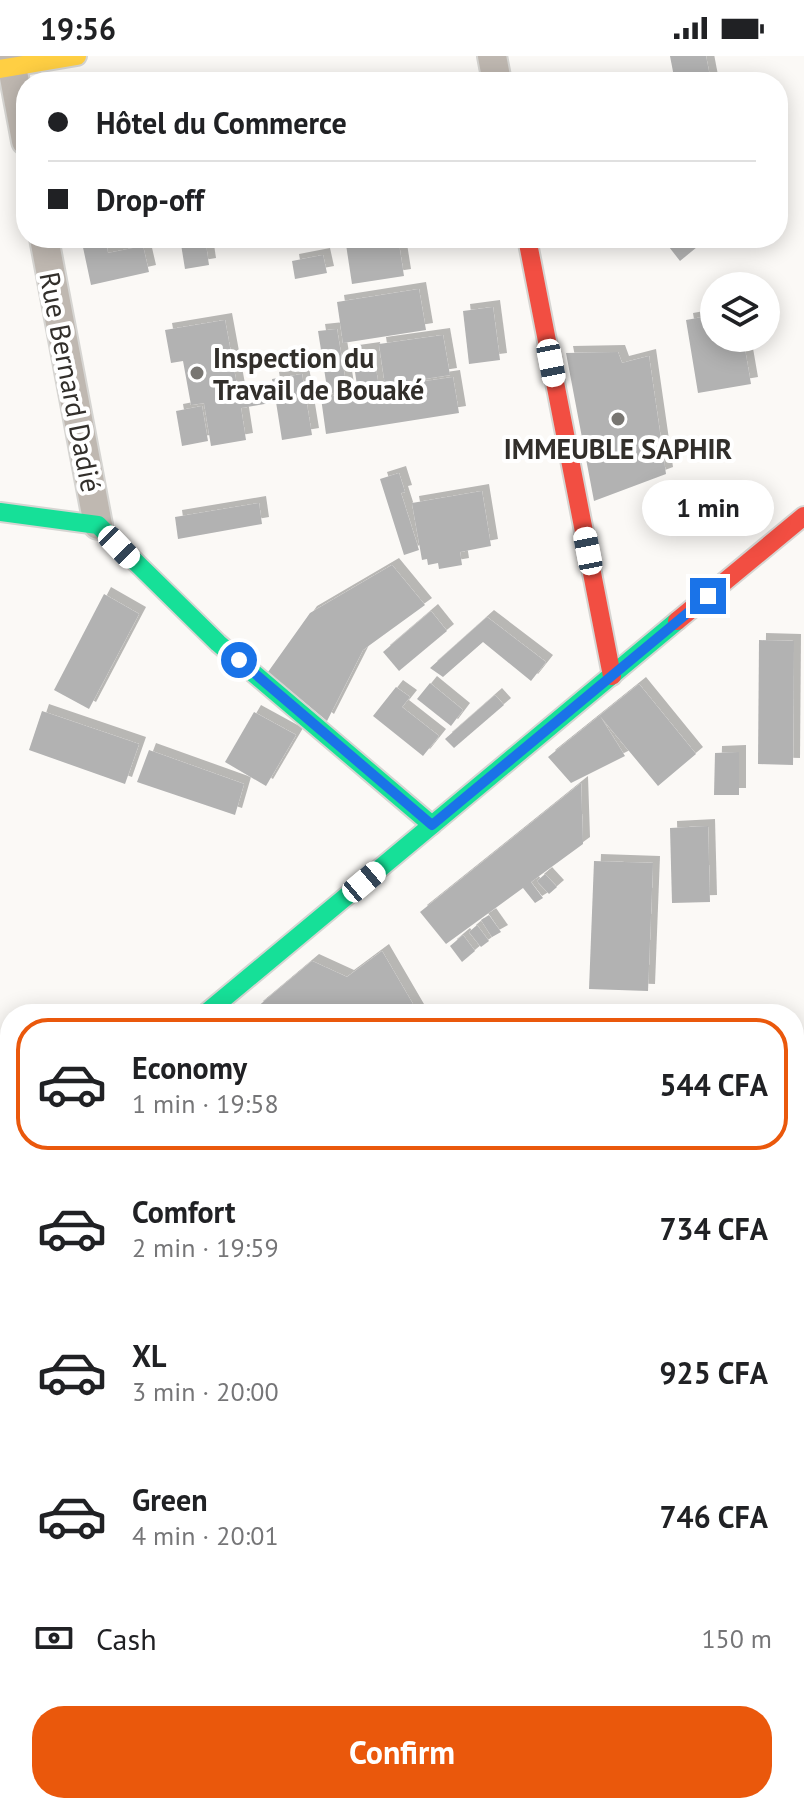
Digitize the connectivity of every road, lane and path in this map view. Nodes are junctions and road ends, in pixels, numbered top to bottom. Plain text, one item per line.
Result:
1 (77, 56) edge
2 (7, 64) edge
3 (16, 100) edge
4 (46, 248) edge
5 (529, 248) edge
6 (0, 512) edge
7 (804, 516) edge
8 (98, 525) junction
9 (612, 676) junction
10 (432, 825) junction
11 (217, 1004) edge

1 - 2 street
2 - 3 street
4 - 8 street, Rue Bernard Dadié
5 - 9 street
6 - 8 street
7 - 9 street
8 - 10 street
9 - 10 street
10 - 11 street

